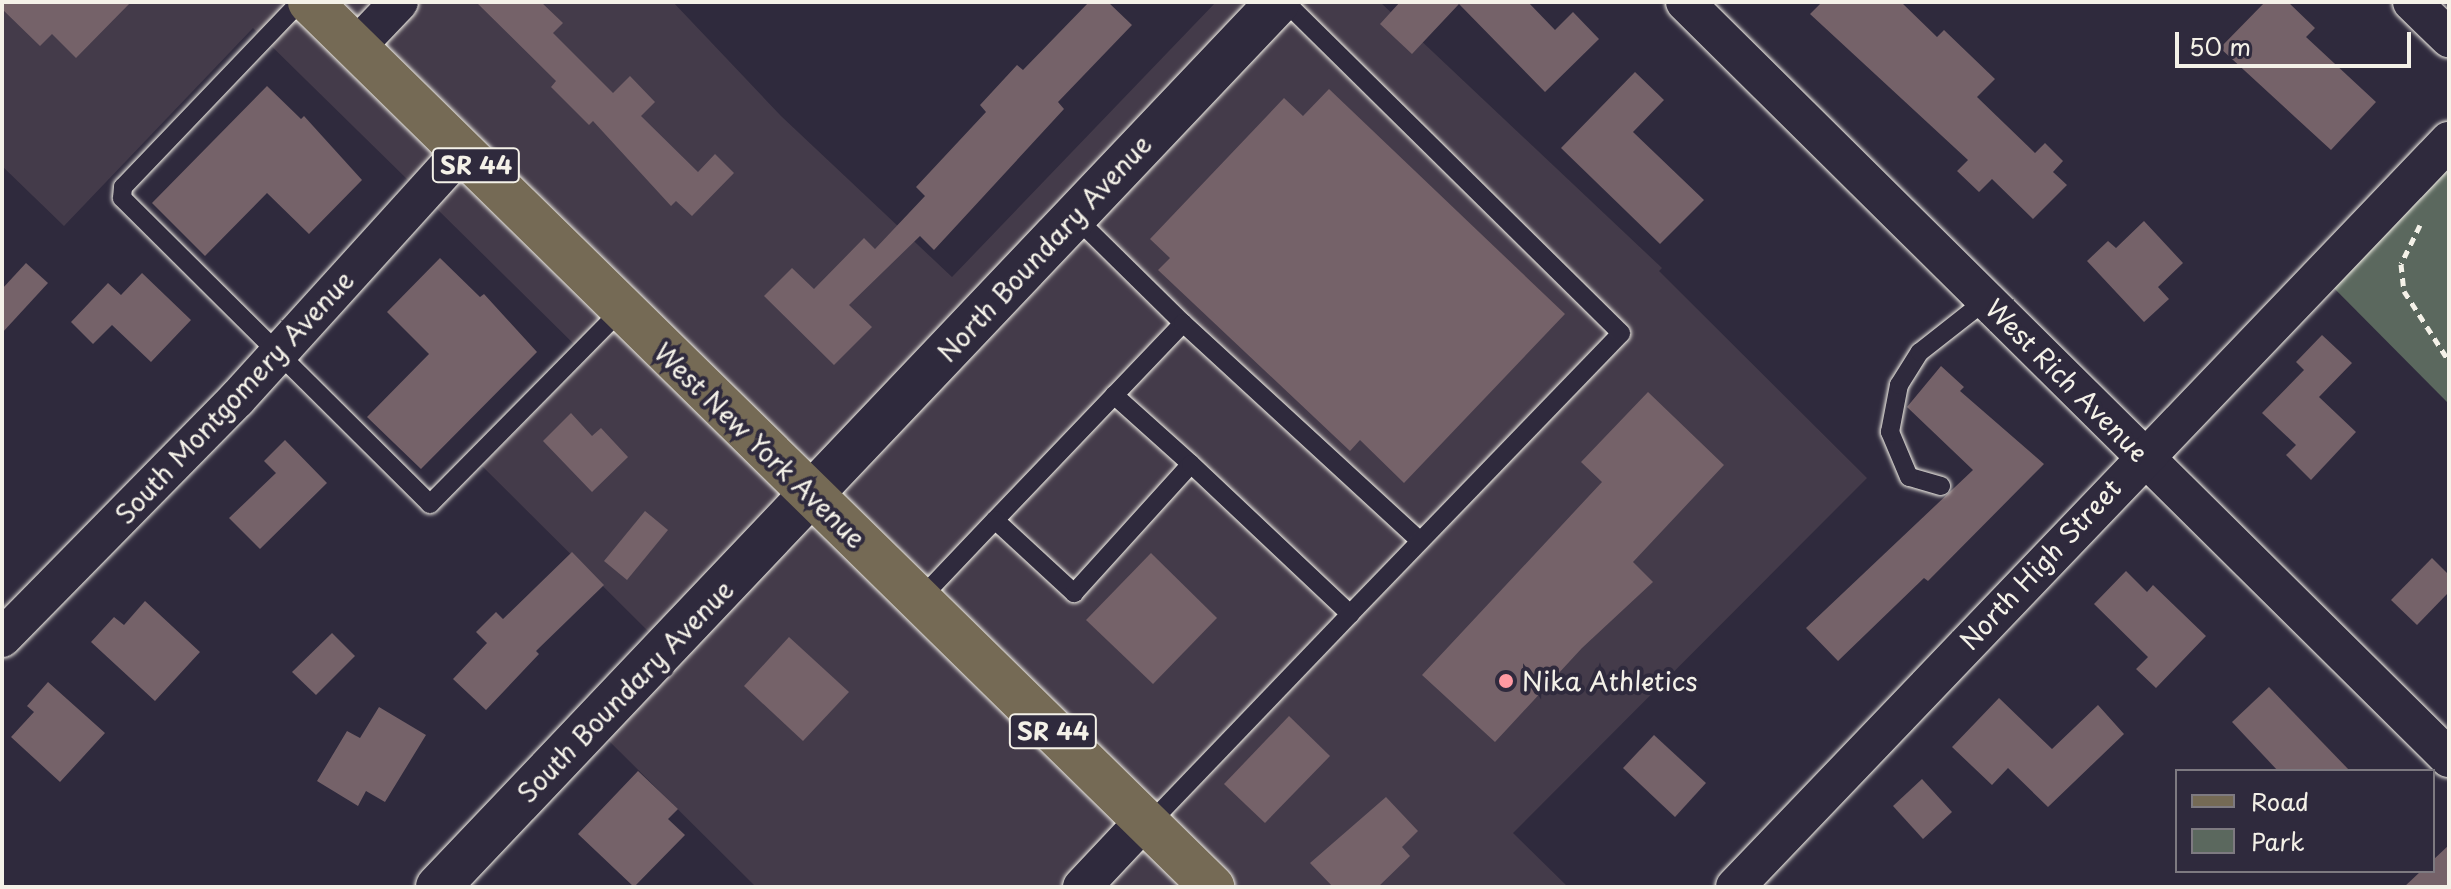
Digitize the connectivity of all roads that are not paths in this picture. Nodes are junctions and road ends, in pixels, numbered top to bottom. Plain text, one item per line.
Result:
1 (300, 2) edge
2 (310, 2) edge
3 (399, 2) edge
4 (1278, 2) edge
5 (1285, 2) edge
6 (1685, 2) edge
7 (2412, 2) edge
8 (2449, 38) edge
9 (356, 47) junction
10 (2449, 141) edge
11 (462, 151) junction
12 (1074, 216) junction
13 (1986, 300) junction
14 (622, 309) junction
15 (1183, 323) junction
16 (278, 353) junction
17 (1114, 395) junction
18 (2143, 455) junction
19 (1191, 464) junction
20 (1941, 486) dead end
21 (811, 495) junction
22 (995, 520) junction
23 (1420, 541) junction
24 (919, 600) junction
25 (1350, 614) junction
26 (2, 638) edge
27 (2449, 758) edge
28 (1146, 823) junction
29 (438, 887) edge
30 (1082, 887) edge
31 (1212, 887) edge
32 (1735, 887) edge

1 - 16 lane
2 - 9 main road, West New York Avenue / SR 44
3 - 9 street
4 - 12 street, North Boundary Avenue
5 - 23 lane
6 - 13 street, West Rich Avenue
7 - 8 street
9 - 11 main road, West New York Avenue / SR 44
10 - 18 street, North High Street
11 - 14 main road, West New York Avenue / SR 44
11 - 16 street, South Montgomery Avenue
12 - 15 lane
12 - 21 street, North Boundary Avenue
13 - 18 street, West Rich Avenue
13 - 20 lane
14 - 16 lane
14 - 21 main road, West New York Avenue / SR 44
15 - 17 lane
15 - 23 lane
16 - 26 street, South Montgomery Avenue
17 - 19 lane
17 - 22 lane
18 - 27 street, West Rich Avenue
18 - 32 street, North High Street
19 - 22 lane
19 - 25 lane
21 - 24 main road, West New York Avenue / SR 44
21 - 29 street, South Boundary Avenue
22 - 24 lane
23 - 25 lane
24 - 28 main road, West New York Avenue / SR 44
25 - 28 lane
28 - 30 street
28 - 31 main road, West New York Avenue / SR 44

